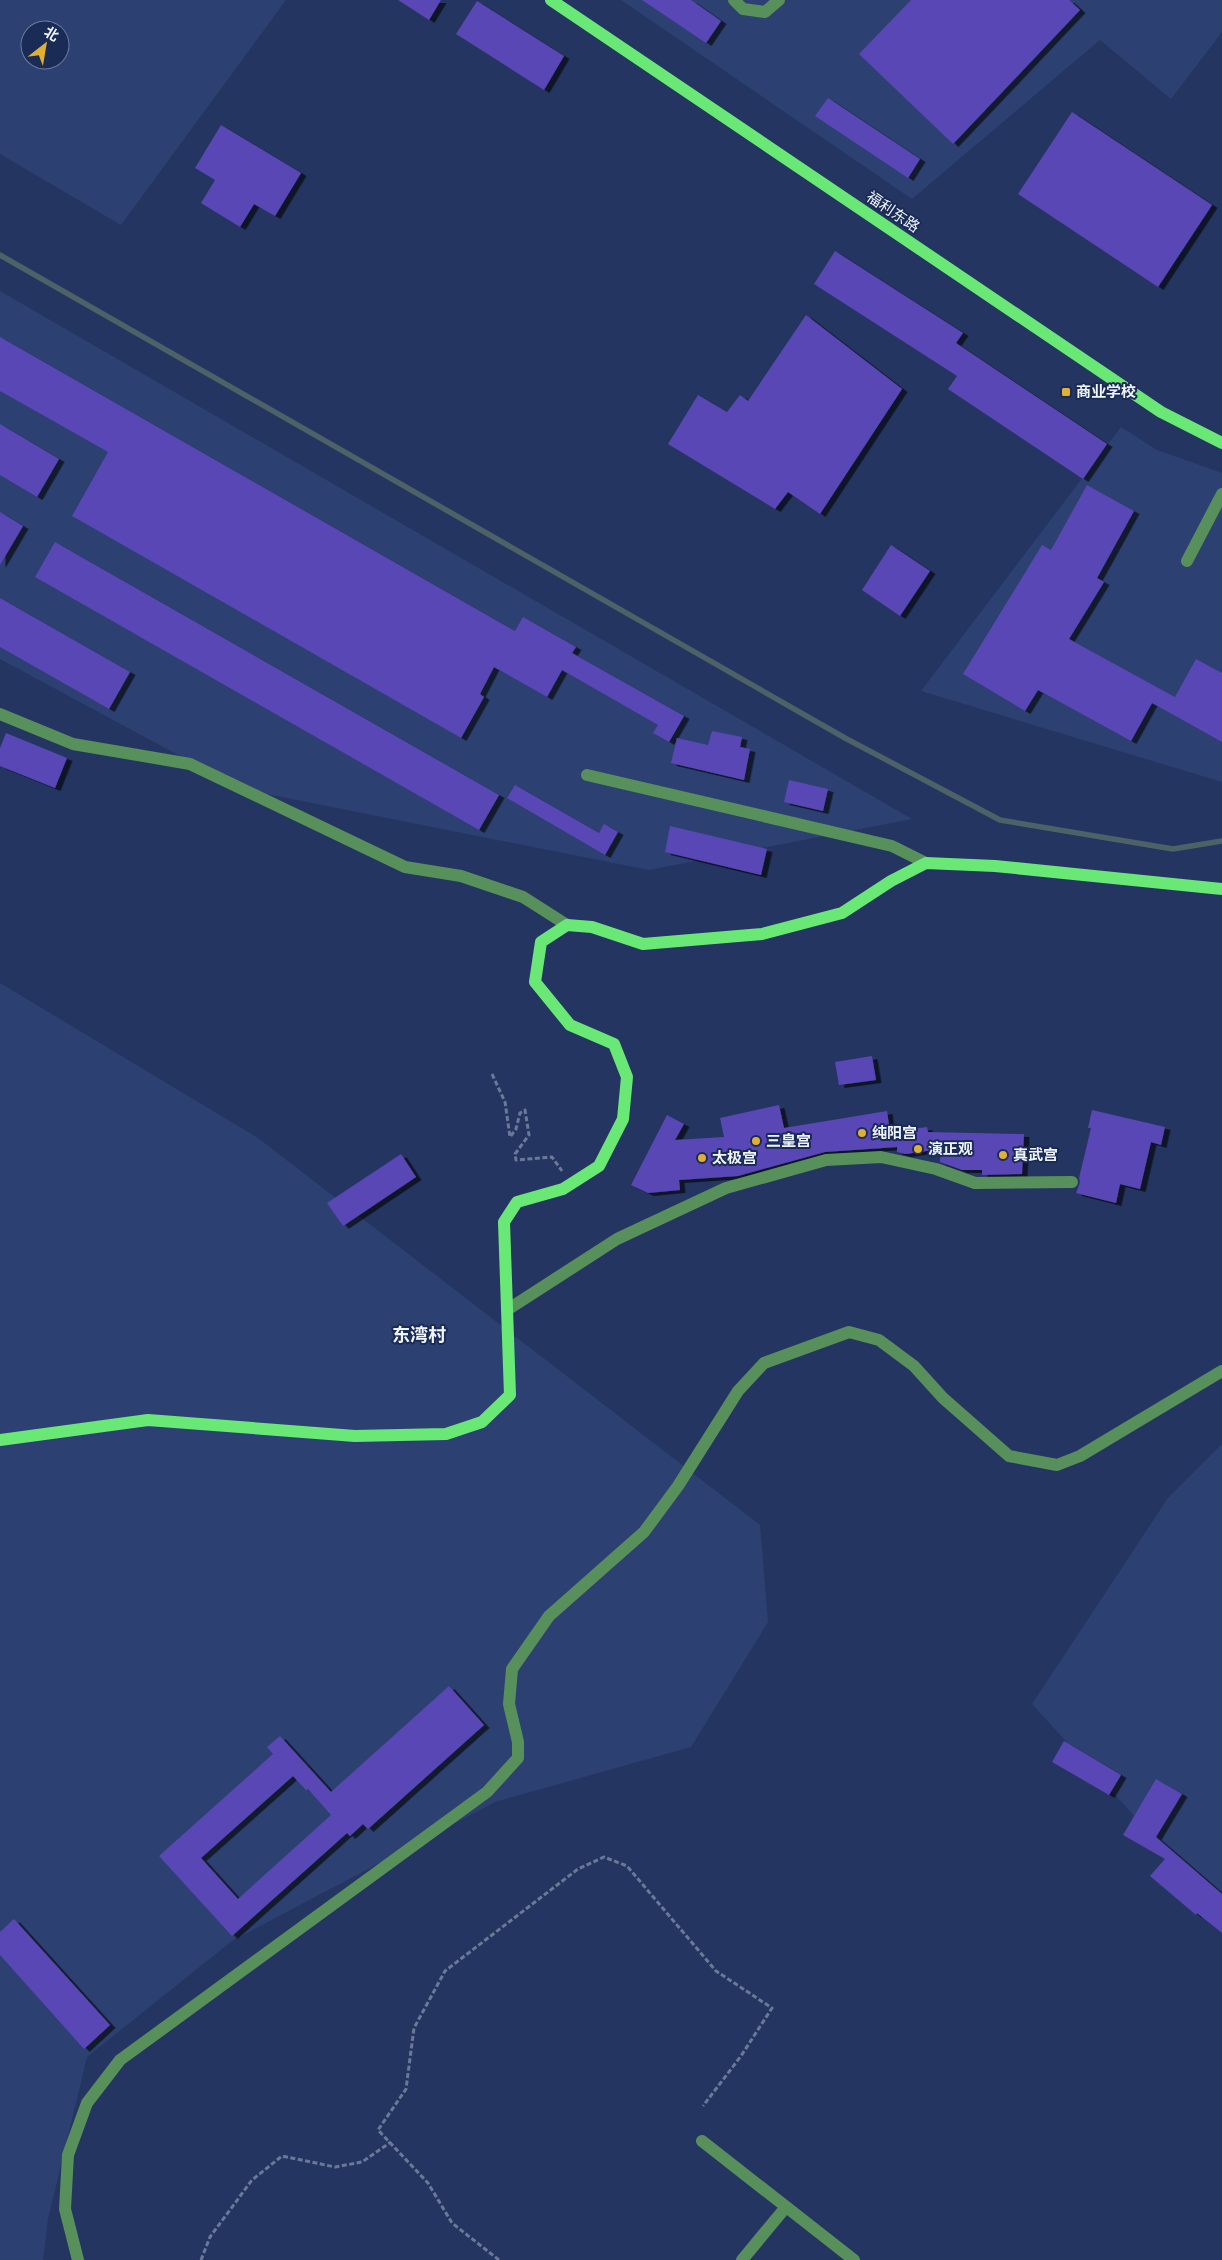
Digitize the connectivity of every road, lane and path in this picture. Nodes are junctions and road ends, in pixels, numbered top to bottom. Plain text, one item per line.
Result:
1 (550, 0) edge
2 (734, 0) edge
3 (779, 0) edge
4 (1222, 443) edge
5 (1222, 494) edge
6 (1187, 561) dead end
7 (0, 714) edge
8 (588, 776) dead end
9 (926, 863) junction
10 (1222, 889) edge
11 (567, 925) junction
12 (492, 1074) dead end
13 (1072, 1182) dead end
14 (571, 1184) junction
15 (507, 1310) junction
16 (1222, 1371) edge
17 (0, 1440) edge
18 (703, 2106) dead end
19 (702, 2141) dead end
20 (391, 2142) junction
21 (786, 2207) junction
22 (78, 2260) edge
23 (201, 2260) edge
24 (499, 2260) edge
25 (742, 2260) edge
26 (854, 2260) edge

1 - 4 main road, 福利东路
2 - 3 street
5 - 6 street
7 - 11 street
8 - 9 street
9 - 10 main road
9 - 11 main road
11 - 14 main road
12 - 14 path
13 - 15 street
14 - 15 main road
15 - 17 main road
16 - 22 street
18 - 20 path
19 - 21 street
20 - 23 path
20 - 24 path
21 - 25 street
21 - 26 street

